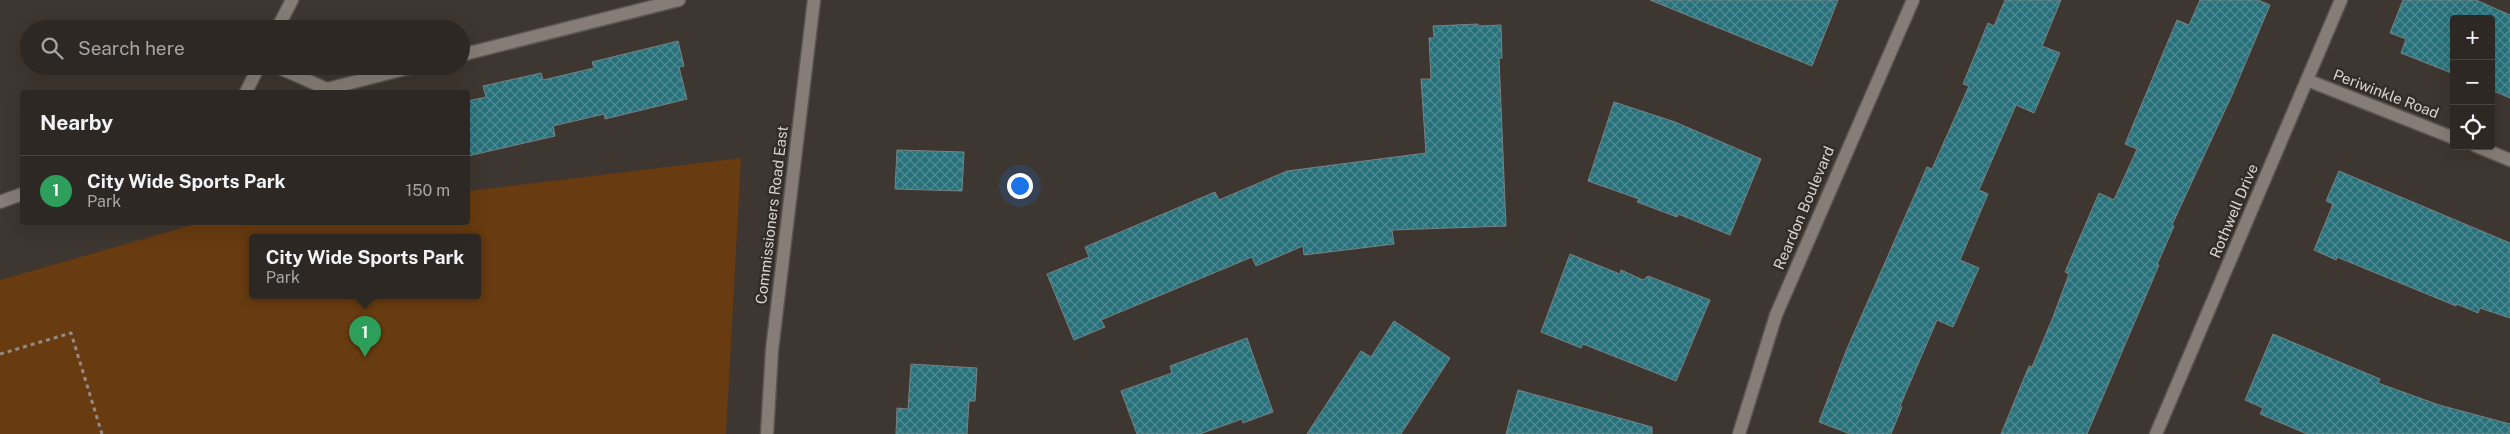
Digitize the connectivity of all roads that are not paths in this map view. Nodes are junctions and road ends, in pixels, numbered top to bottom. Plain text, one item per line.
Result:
1 (292, 0) edge
2 (679, 0) edge
3 (814, 0) edge
4 (1913, 0) edge
5 (2341, 0) edge
6 (282, 20) edge
7 (470, 53) edge
8 (254, 75) edge
9 (295, 75) edge
10 (381, 75) edge
11 (2307, 80) junction
12 (247, 90) edge
13 (2450, 136) edge
14 (2486, 150) edge
15 (2510, 160) edge
16 (20, 195) edge
17 (0, 202) edge
18 (767, 434) edge
19 (1739, 434) edge
20 (2156, 434) edge

1 - 6 street
2 - 7 street
3 - 18 street, Commissioners Road East
4 - 19 street, Reardon Boulevard
5 - 11 street, Rothwell Drive
8 - 12 street
9 - 10 street
11 - 13 street, Periwinkle Road
11 - 20 street, Rothwell Drive
14 - 15 street
16 - 17 street

